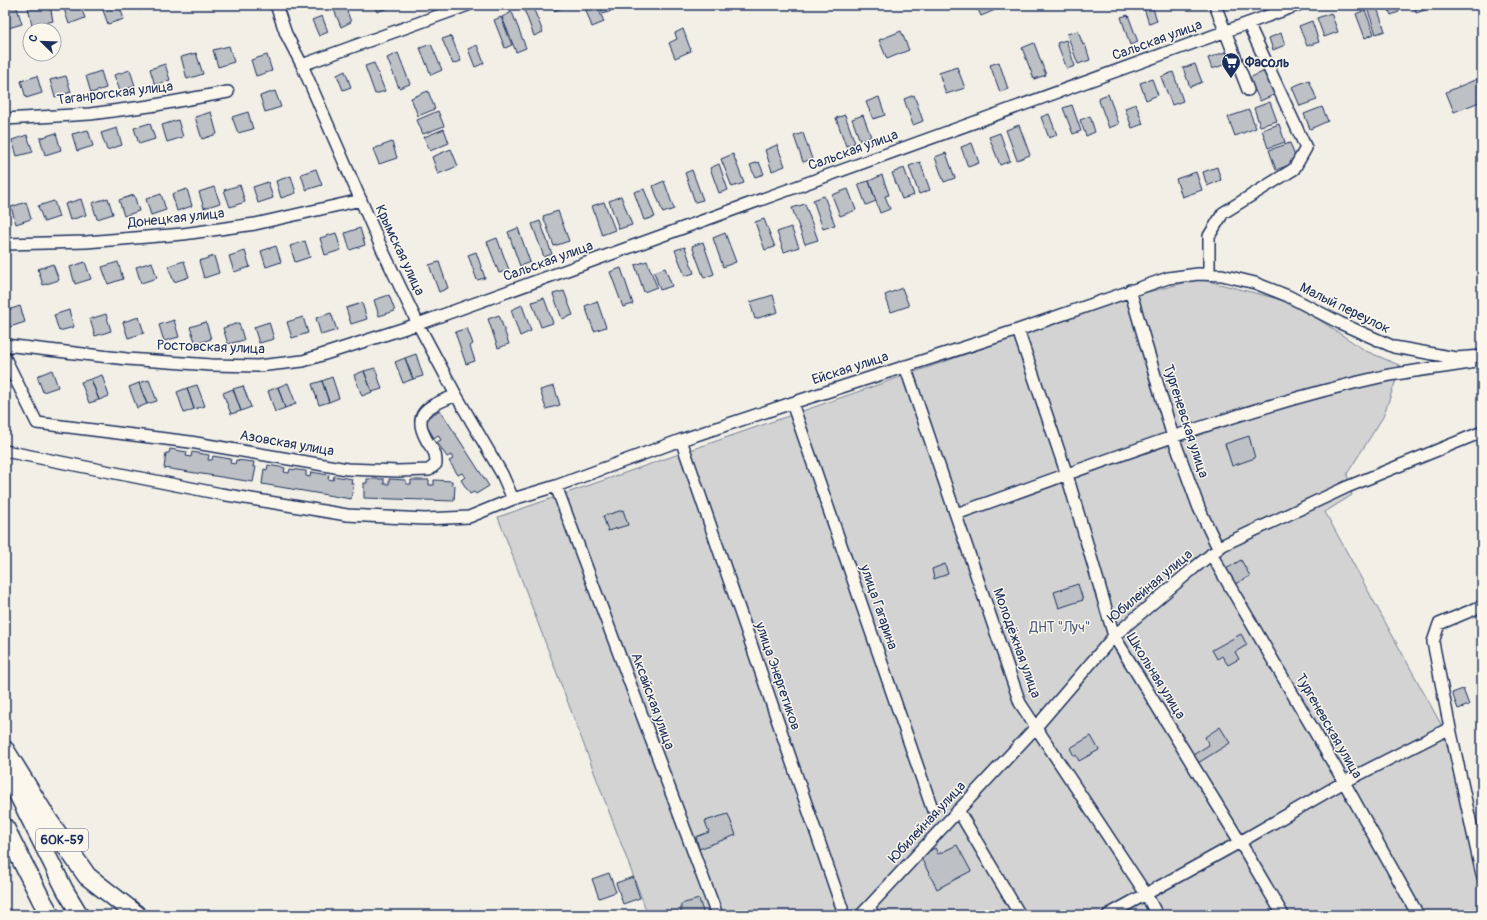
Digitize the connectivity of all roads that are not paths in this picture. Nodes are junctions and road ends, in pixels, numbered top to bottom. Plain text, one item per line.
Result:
1 (276, 5) edge
2 (468, 5) edge
3 (1215, 5) edge
4 (1298, 5) edge
5 (1248, 23) junction
6 (1226, 31) junction
7 (302, 65) junction
8 (1248, 90) dead end
9 (228, 92) dead end
10 (5, 119) edge
11 (361, 200) junction
12 (5, 244) edge
13 (1203, 274) junction
14 (1131, 295) junction
15 (415, 325) junction
16 (1020, 335) junction
17 (5, 345) edge
18 (1482, 356) edge
19 (5, 358) edge
20 (1482, 361) edge
21 (905, 366) junction
22 (456, 395) junction
23 (792, 403) junction
24 (1482, 432) edge
25 (1174, 437) junction
26 (681, 440) junction
27 (5, 451) edge
28 (1067, 475) junction
29 (556, 486) junction
30 (513, 499) junction
31 (956, 514) junction
32 (1214, 551) junction
33 (1482, 606) edge
34 (1114, 636) junction
35 (1037, 726) junction
36 (1450, 728) junction
37 (5, 750) edge
38 (5, 770) edge
39 (1344, 782) junction
40 (932, 808) dead end
41 (958, 810) junction
42 (5, 828) edge
43 (1240, 842) junction
44 (1482, 875) edge
45 (1146, 894) junction
46 (842, 908) dead end
47 (872, 911) edge
48 (50, 915) edge
49 (80, 915) edge
50 (137, 915) edge
51 (717, 915) edge
52 (861, 915) edge
53 (1020, 915) edge
54 (1108, 915) edge
55 (1157, 915) edge
56 (1283, 915) edge
57 (1418, 915) edge

1 - 7 street, Крымская улица
2 - 7 street
3 - 6 street
4 - 5 street, Сальская улица
5 - 6 street, Сальская улица
5 - 13 street
6 - 8 street
6 - 15 street, Сальская улица
7 - 11 street, Крымская улица
9 - 10 street, Таганрогская улица
11 - 12 street, Донецкая улица
11 - 15 street, Крымская улица
13 - 14 street, Ейская улица
13 - 18 street, Малый переулок
14 - 16 street, Ейская улица
14 - 25 street, Тургеневская улица
15 - 17 street, Ростовская улица
15 - 22 street, Крымская улица
16 - 21 street, Ейская улица
16 - 28 street, Школьная улица
19 - 22 street, Азовская улица
20 - 25 street
21 - 23 street, Ейская улица
21 - 31 street, Молодёжная улица
22 - 30 street, Крымская улица
23 - 26 street, Ейская улица
23 - 40 street, улица Гагарина
24 - 32 street, Юбилейная улица
25 - 28 street
25 - 32 street, Тургеневская улица
26 - 29 street, Ейская улица
26 - 46 street, улица Энергетиков
27 - 30 street, Ейская улица
28 - 31 street
28 - 34 street, Школьная улица
29 - 30 street, Ейская улица
29 - 51 street, Аксайская улица
31 - 35 street, Молодёжная улица
32 - 34 street, Юбилейная улица
32 - 39 street, Тургеневская улица
33 - 36 street
34 - 35 street, Юбилейная улица
34 - 43 street, Школьная улица
35 - 41 street, Юбилейная улица
35 - 45 street, Молодёжная улица
36 - 39 street
36 - 44 street
37 - 50 main road, 60К-59
38 - 49 main road
39 - 43 street
39 - 57 street, Тургеневская улица
41 - 47 street, Юбилейная улица
41 - 53 street
42 - 48 main road, 60К-59
43 - 45 street
43 - 56 street, Школьная улица
45 - 54 street
45 - 55 street, Молодёжная улица
47 - 52 street, Юбилейная улица

